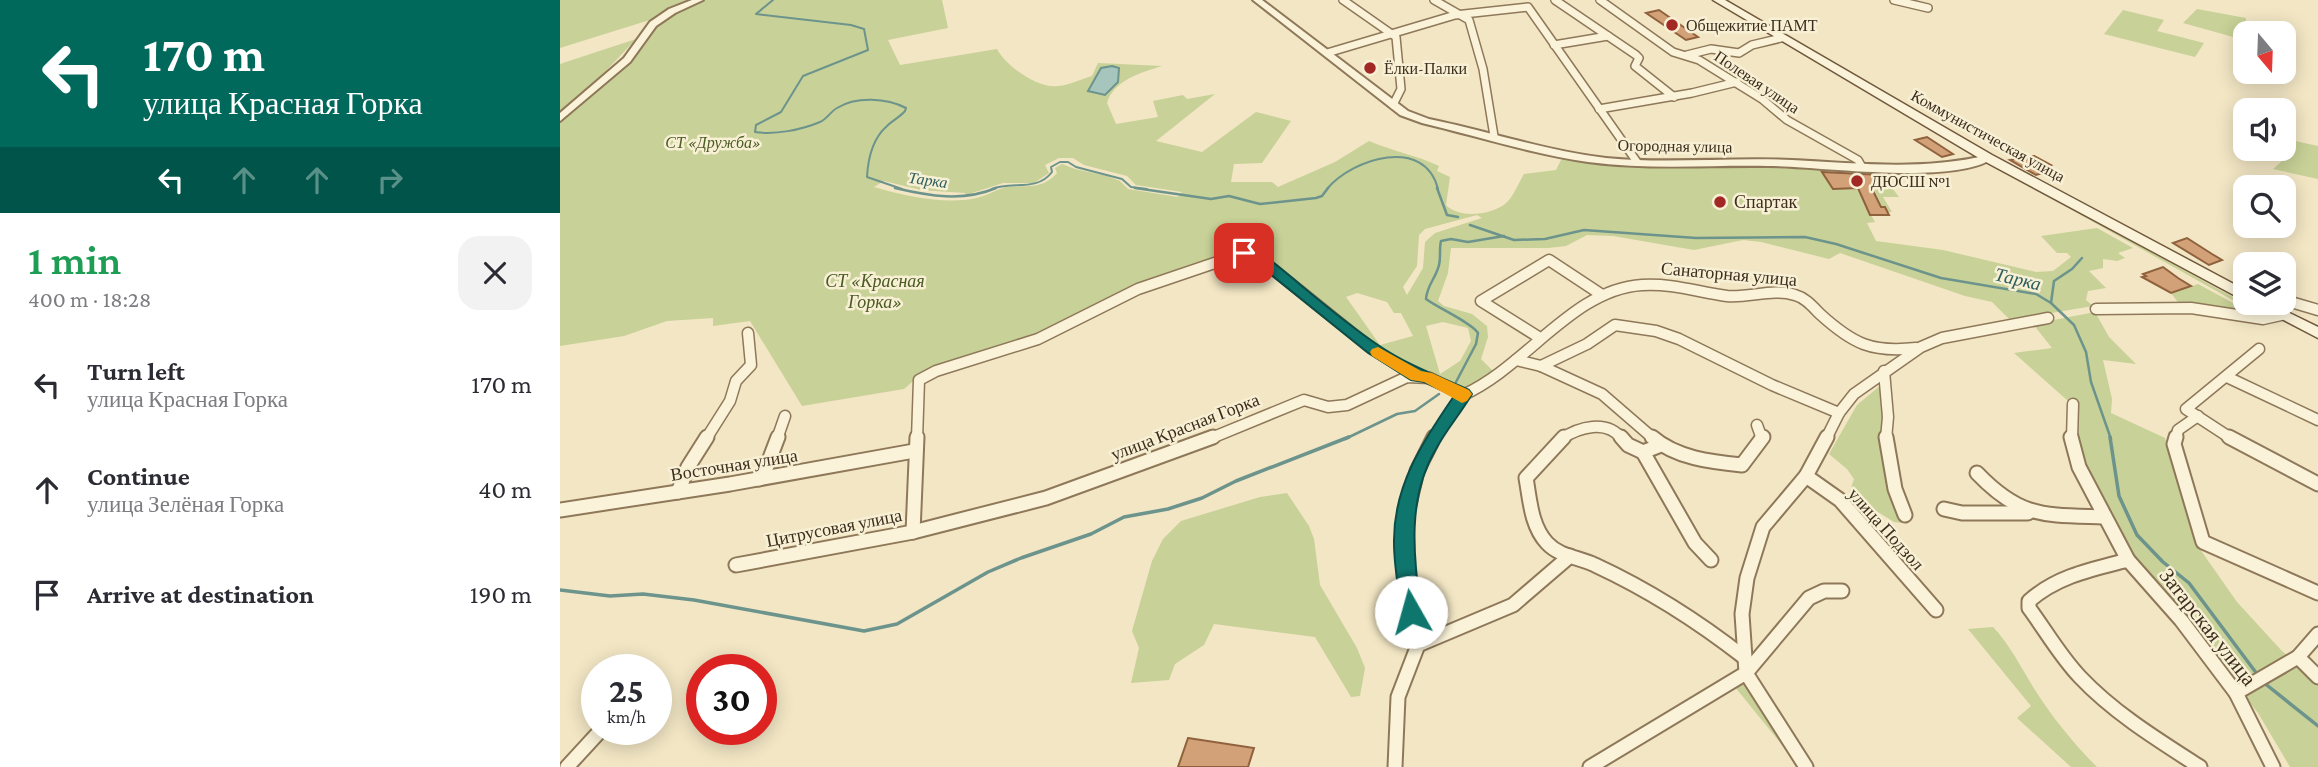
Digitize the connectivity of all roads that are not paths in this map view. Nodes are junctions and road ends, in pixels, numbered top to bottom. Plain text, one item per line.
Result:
1 (699, 0) edge
2 (1257, 0) edge
3 (1343, 0) edge
4 (1434, 0) edge
5 (1600, 0) edge
6 (1718, 0) edge
7 (1894, 0) edge
8 (1558, 2) edge
9 (1928, 8) dead end
10 (1459, 14) junction
11 (1391, 32) junction
12 (1608, 36) junction
13 (1782, 38) junction
14 (1554, 45) junction
15 (1327, 53) junction
16 (1684, 56) junction
17 (1737, 82) junction
18 (1674, 97) junction
19 (1393, 105) junction
20 (1599, 109) junction
21 (560, 118) edge
22 (1494, 136) junction
23 (1988, 158) junction
24 (1637, 162) junction
25 (1862, 167) junction
26 (2233, 290) edge
27 (1602, 295) junction
28 (2296, 308) edge
29 (2096, 309) dead end
30 (2318, 310) edge
31 (2233, 314) edge
32 (2241, 315) edge
33 (2268, 315) edge
34 (2293, 315) edge
35 (2048, 318) dead end
36 (748, 333) dead end
37 (2318, 333) edge
38 (1541, 338) junction
39 (1921, 347) junction
40 (2259, 349) dead end
41 (1516, 360) junction
42 (1541, 366) junction
43 (1884, 371) junction
44 (1417, 376) junction
45 (2227, 377) junction
46 (1464, 394) junction
47 (2073, 404) dead end
48 (1839, 413) junction
49 (785, 416) dead end
50 (2198, 416) junction
51 (2318, 420) edge
52 (1757, 425) dead end
53 (1661, 445) junction
54 (914, 451) junction
55 (1643, 452) junction
56 (1977, 473) dead end
57 (1806, 476) junction
58 (759, 479) junction
59 (2318, 484) edge
60 (678, 492) junction
61 (1944, 509) dead end
62 (560, 510) edge
63 (2031, 513) junction
64 (1905, 515) dead end
65 (2103, 517) junction
66 (913, 532) junction
67 (1570, 556) junction
68 (1711, 559) dead end
69 (2128, 560) junction
70 (736, 565) dead end
71 (1842, 591) dead end
72 (2318, 593) edge
73 (1936, 610) dead end
74 (2318, 634) edge
75 (1418, 645) junction
76 (1745, 658) junction
77 (2294, 660) junction
78 (1746, 674) junction
79 (2318, 677) edge
80 (2236, 693) junction
81 (587, 745) edge
82 (567, 767) edge
83 (1395, 767) edge
84 (1590, 767) edge
85 (1806, 767) edge
86 (2200, 767) edge
87 (2273, 767) edge

1 - 21 street
2 - 15 street, Огородная улица
3 - 11 street
4 - 10 street
5 - 16 street, Полевая улица
6 - 13 main road, Коммунистическая улица
7 - 9 street
8 - 12 street
10 - 11 street
10 - 14 street
10 - 22 street
11 - 15 street
11 - 19 street
12 - 14 street
12 - 18 street
13 - 16 street
13 - 23 main road, Коммунистическая улица
14 - 20 street
15 - 19 street, Огородная улица
16 - 17 street, Полевая улица
17 - 18 street
17 - 25 street, Полевая улица
18 - 20 street
19 - 22 street, Огородная улица
20 - 24 street
22 - 24 street, Огородная улица
23 - 25 street, Огородная улица
23 - 26 main road, Коммунистическая улица
24 - 25 street, Огородная улица
27 - 38 street, Санаторная улица
27 - 38 street
27 - 39 street, Санаторная улица
28 - 30 street
29 - 31 street
32 - 33 street
34 - 37 main road
35 - 39 street
36 - 60 street
38 - 41 street, Санаторная улица
39 - 43 street
40 - 45 street
41 - 42 street
41 - 46 street, Санаторная улица
42 - 48 street
42 - 53 street
43 - 48 street
43 - 64 street
44 - 46 street
44 - 54 street, Цитрусовая улица
44 - 66 street, улица Красная Горка
45 - 50 street
45 - 51 street
46 - 75 street
47 - 65 street, Затарская улица
48 - 57 street
49 - 58 street
50 - 59 street
50 - 72 street
52 - 53 street
53 - 55 street
54 - 58 street, Восточная улица
54 - 66 street, Цитрусовая улица
55 - 67 street
55 - 68 street
56 - 63 street
57 - 73 street, улица Подзол
57 - 76 street
58 - 60 street, Восточная улица
60 - 62 street, Восточная улица
61 - 63 street
63 - 65 street
65 - 69 street, Затарская улица
66 - 70 street, Цитрусовая улица
67 - 75 street
67 - 76 street
69 - 80 street, Затарская улица
69 - 86 street
71 - 78 street
74 - 77 street
75 - 83 street
76 - 78 street
77 - 79 street
77 - 80 street
78 - 84 street
78 - 85 street
80 - 87 street, Затарская улица
81 - 82 street

